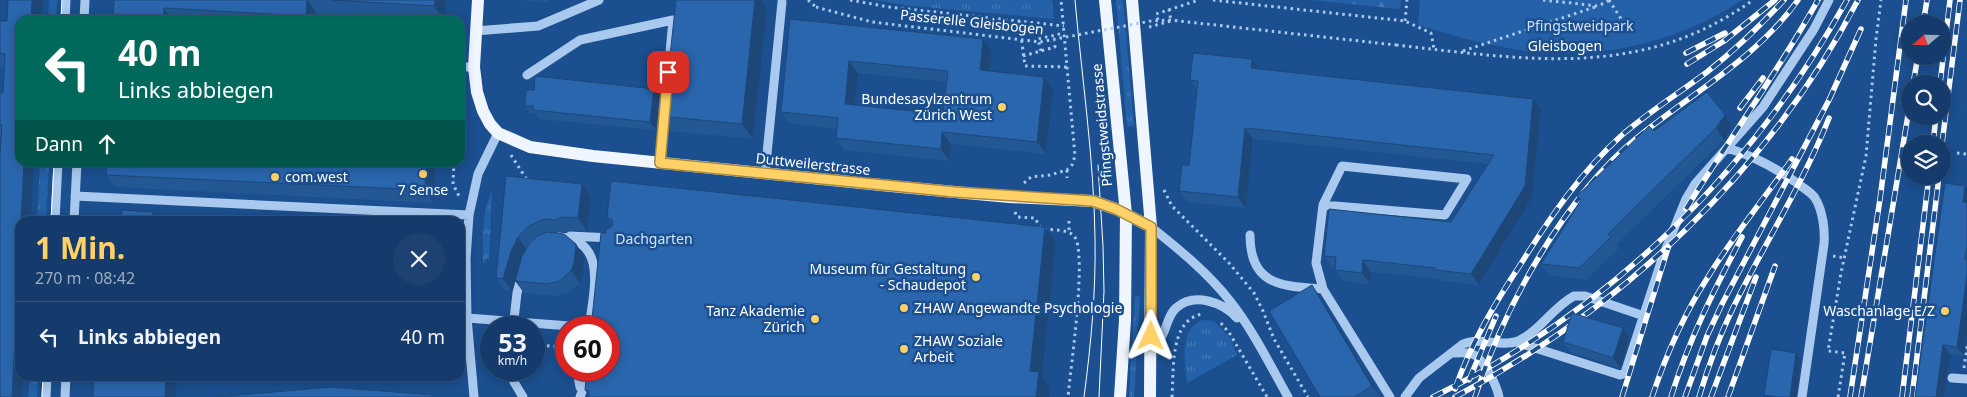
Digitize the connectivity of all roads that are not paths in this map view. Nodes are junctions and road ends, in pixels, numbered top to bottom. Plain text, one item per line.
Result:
1 (66, 0) edge
2 (85, 0) edge
3 (478, 0) edge
4 (599, 0) edge
5 (1105, 0) edge
6 (1132, 0) edge
7 (1830, 0) edge
8 (782, 2) dead end
9 (65, 15) edge
10 (84, 15) edge
11 (476, 32) junction
12 (465, 67) edge
13 (474, 67) junction
14 (527, 75) dead end
15 (668, 77) edge
16 (665, 105) edge
17 (498, 133) junction
18 (1727, 148) junction
19 (660, 163) junction
20 (58, 167) edge
21 (77, 167) edge
22 (765, 174) junction
23 (75, 196) junction
24 (1323, 204) junction
25 (1126, 214) junction
26 (469, 215) junction
27 (55, 216) edge
28 (74, 216) edge
29 (1151, 227) junction
30 (1250, 235) dead end
31 (618, 239) edge
32 (526, 263) edge
33 (1323, 289) junction
34 (514, 316) edge
35 (590, 316) edge
36 (1644, 316) junction
37 (467, 318) junction
38 (555, 324) edge
39 (1255, 338) junction
40 (1516, 342) junction
41 (1151, 353) junction
42 (1452, 354) junction
43 (1952, 378) dead end
44 (1965, 379) edge
45 (47, 381) edge
46 (66, 381) edge
47 (516, 381) edge
48 (579, 381) edge
49 (584, 381) edge
50 (46, 397) edge
51 (65, 397) edge
52 (474, 397) edge
53 (522, 397) edge
54 (579, 397) edge
55 (1120, 397) edge
56 (1150, 397) edge
57 (1288, 397) edge
58 (1390, 397) edge
59 (1405, 397) edge
60 (1499, 397) edge
61 (1802, 397) edge

1 - 9 street
2 - 10 street
3 - 11 main road
4 - 11 street
5 - 25 main road, Pfingstweidstrasse
6 - 29 main road
7 - 18 street
8 - 22 street
11 - 13 main road
12 - 13 street
13 - 17 main road
14 - 15 street
16 - 19 street
17 - 19 main road, Duttweilerstrasse
17 - 26 street
18 - 36 street
18 - 61 street
19 - 22 main road, Duttweilerstrasse
20 - 27 street
21 - 23 street
22 - 25 main road, Duttweilerstrasse
23 - 26 street
23 - 28 street
24 - 24 street
24 - 33 street
25 - 29 main road, Duttweilerstrasse
25 - 55 main road, Pfingstweidstrasse
26 - 37 street
29 - 39 street
29 - 41 main road
30 - 33 street
31 - 35 street, bridge
32 - 34 street, bridge
33 - 58 street
36 - 40 street
36 - 40 street
37 - 38 street
37 - 52 street
39 - 41 street
39 - 57 street
40 - 42 street
41 - 56 main road
42 - 59 street
42 - 60 street
43 - 44 street
45 - 50 street
46 - 51 street
47 - 53 street
48 - 54 street
49 - 54 street

